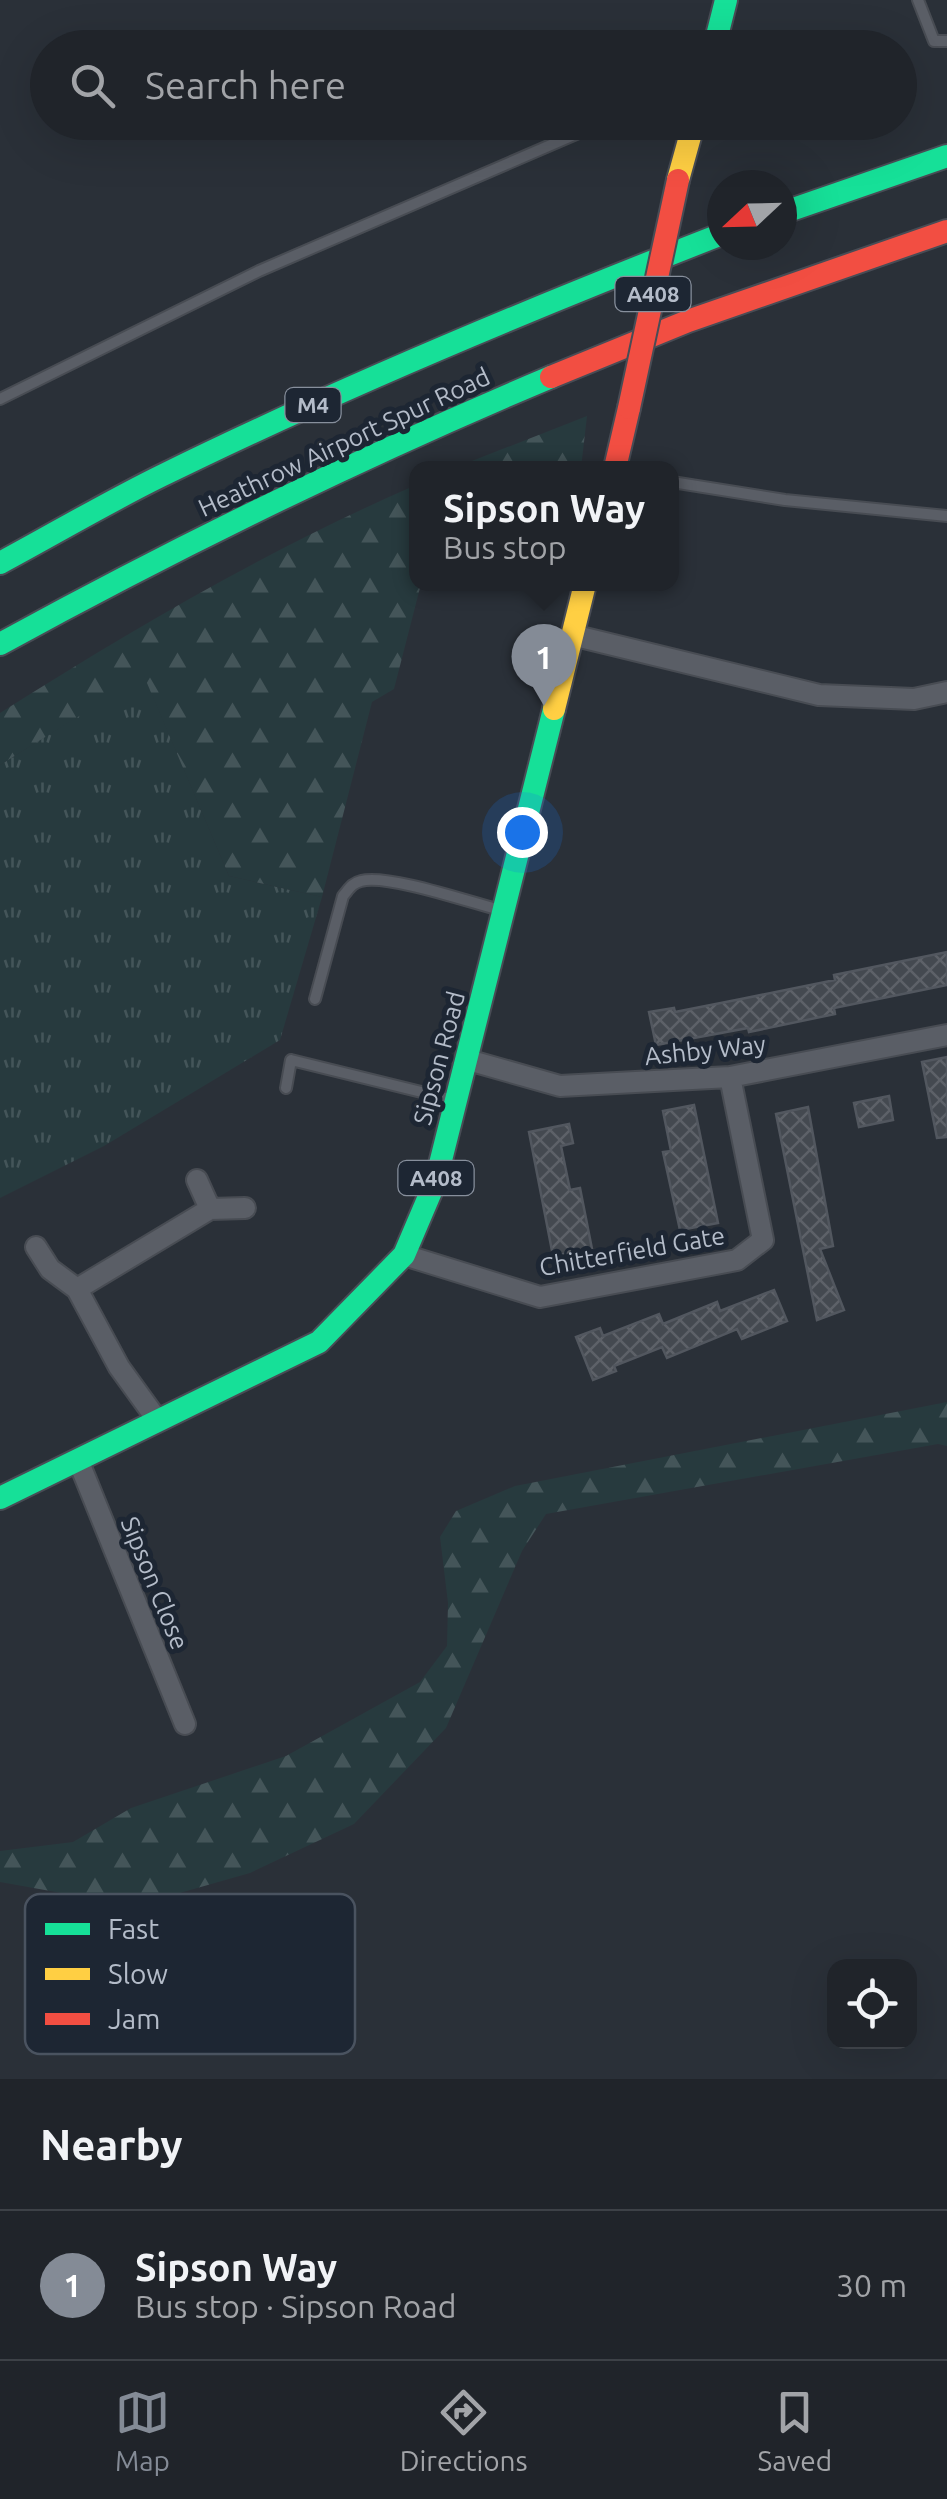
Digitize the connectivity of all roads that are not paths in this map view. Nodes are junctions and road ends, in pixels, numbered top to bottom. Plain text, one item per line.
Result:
1 (726, 0) edge
2 (918, 0) edge
3 (718, 30) edge
4 (947, 41) edge
5 (562, 140) edge
6 (689, 140) edge
7 (947, 156) edge
8 (797, 208) edge
9 (947, 231) edge
10 (707, 240) edge
11 (0, 399) edge
12 (616, 461) edge
13 (679, 483) edge
14 (947, 516) edge
15 (0, 564) edge
16 (583, 591) edge
17 (572, 636) junction
18 (0, 644) edge
19 (947, 692) edge
20 (505, 911) junction
21 (315, 999) dead end
22 (947, 1035) edge
23 (468, 1060) junction
24 (730, 1077) junction
25 (286, 1088) dead end
26 (455, 1100) junction
27 (197, 1180) dead end
28 (244, 1208) dead end
29 (210, 1209) junction
30 (36, 1247) dead end
31 (404, 1255) junction
32 (77, 1289) junction
33 (158, 1420) junction
34 (78, 1460) junction
35 (0, 1498) edge
36 (186, 1724) dead end

1 - 3 main road
2 - 4 lane
5 - 11 lane
6 - 12 main road, A408, bridge
7 - 8 main road
9 - 18 main road, Heathrow Airport Spur Road
10 - 15 main road, Heathrow Airport Spur Road / M4
13 - 14 lane
16 - 17 main road, Sipson Road / A408
17 - 19 street
17 - 20 main road, Sipson Road / A408
20 - 21 lane
20 - 23 main road, Sipson Road / A408
22 - 24 street, Ashby Way
23 - 24 street, Ashby Way
23 - 26 main road, Sipson Road / A408
24 - 31 street, Chitterfield Gate
25 - 26 lane
26 - 31 main road, Sipson Road / A408
27 - 29 street
28 - 29 street
29 - 32 street
30 - 32 street
31 - 33 main road, Sipson Road / A408
32 - 33 street
33 - 34 main road, Sipson Road / A408
34 - 35 main road, Sipson Road / A408
34 - 36 street, Sipson Close

